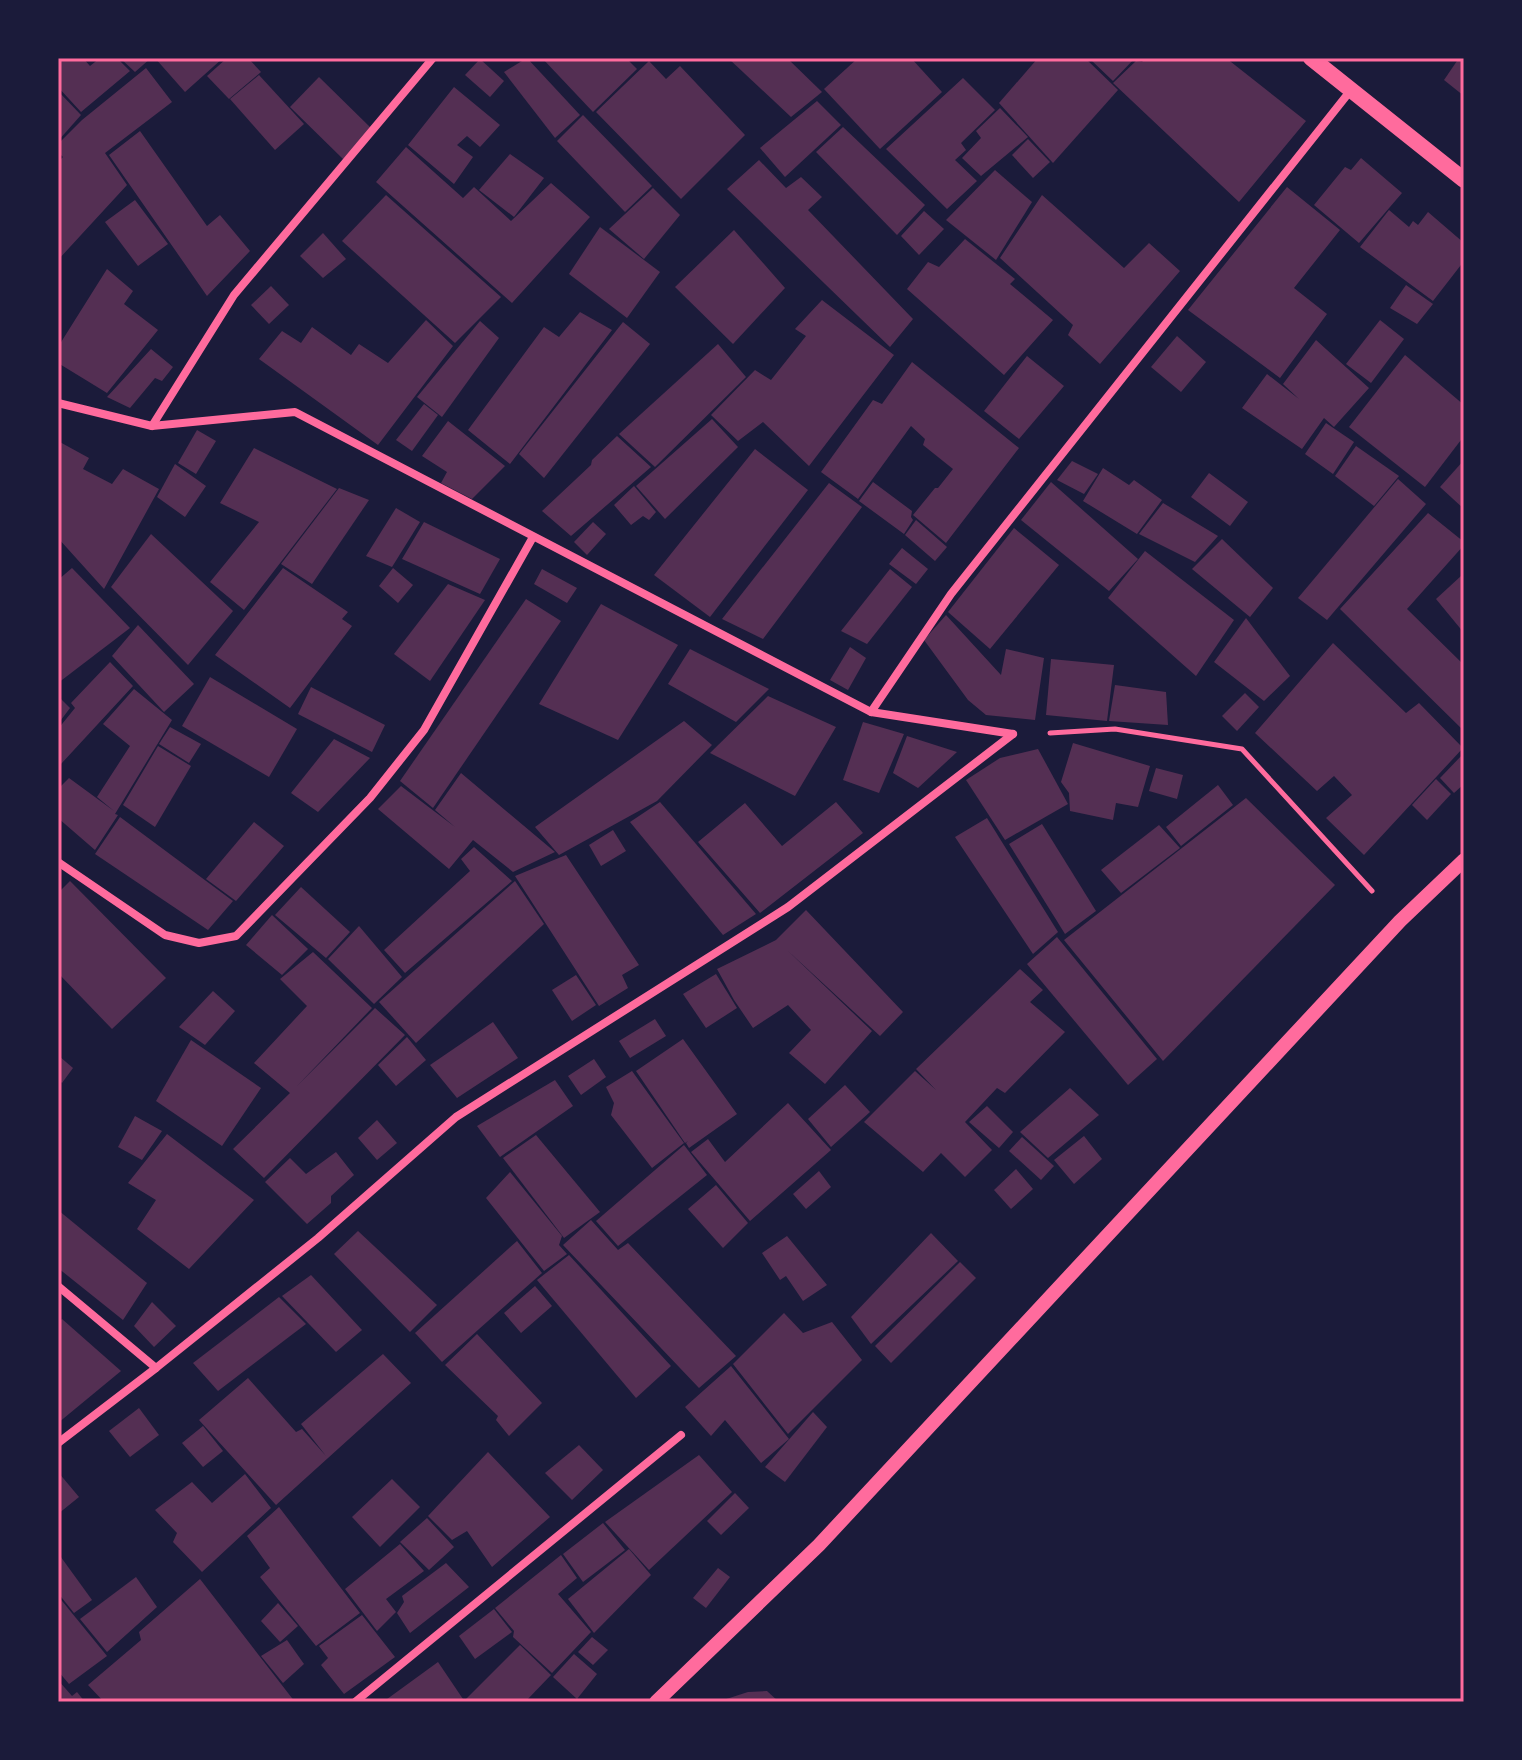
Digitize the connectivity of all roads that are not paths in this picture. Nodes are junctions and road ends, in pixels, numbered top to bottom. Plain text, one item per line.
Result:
1 (433, 58) edge
2 (1311, 58) edge
3 (1351, 90) junction
4 (1464, 180) edge
5 (58, 403) edge
6 (152, 426) junction
7 (533, 537) junction
8 (871, 712) junction
9 (1464, 860) edge
10 (58, 862) edge
11 (58, 1286) edge
12 (156, 1368) junction
13 (681, 1435) dead end
14 (58, 1443) edge
15 (355, 1702) edge
16 (656, 1702) edge

1 - 6 street
2 - 3 main road
3 - 4 main road
3 - 8 street
5 - 6 street
6 - 7 street
7 - 8 street
7 - 10 street
8 - 12 street
9 - 16 street
11 - 12 street
12 - 14 street
13 - 15 street

